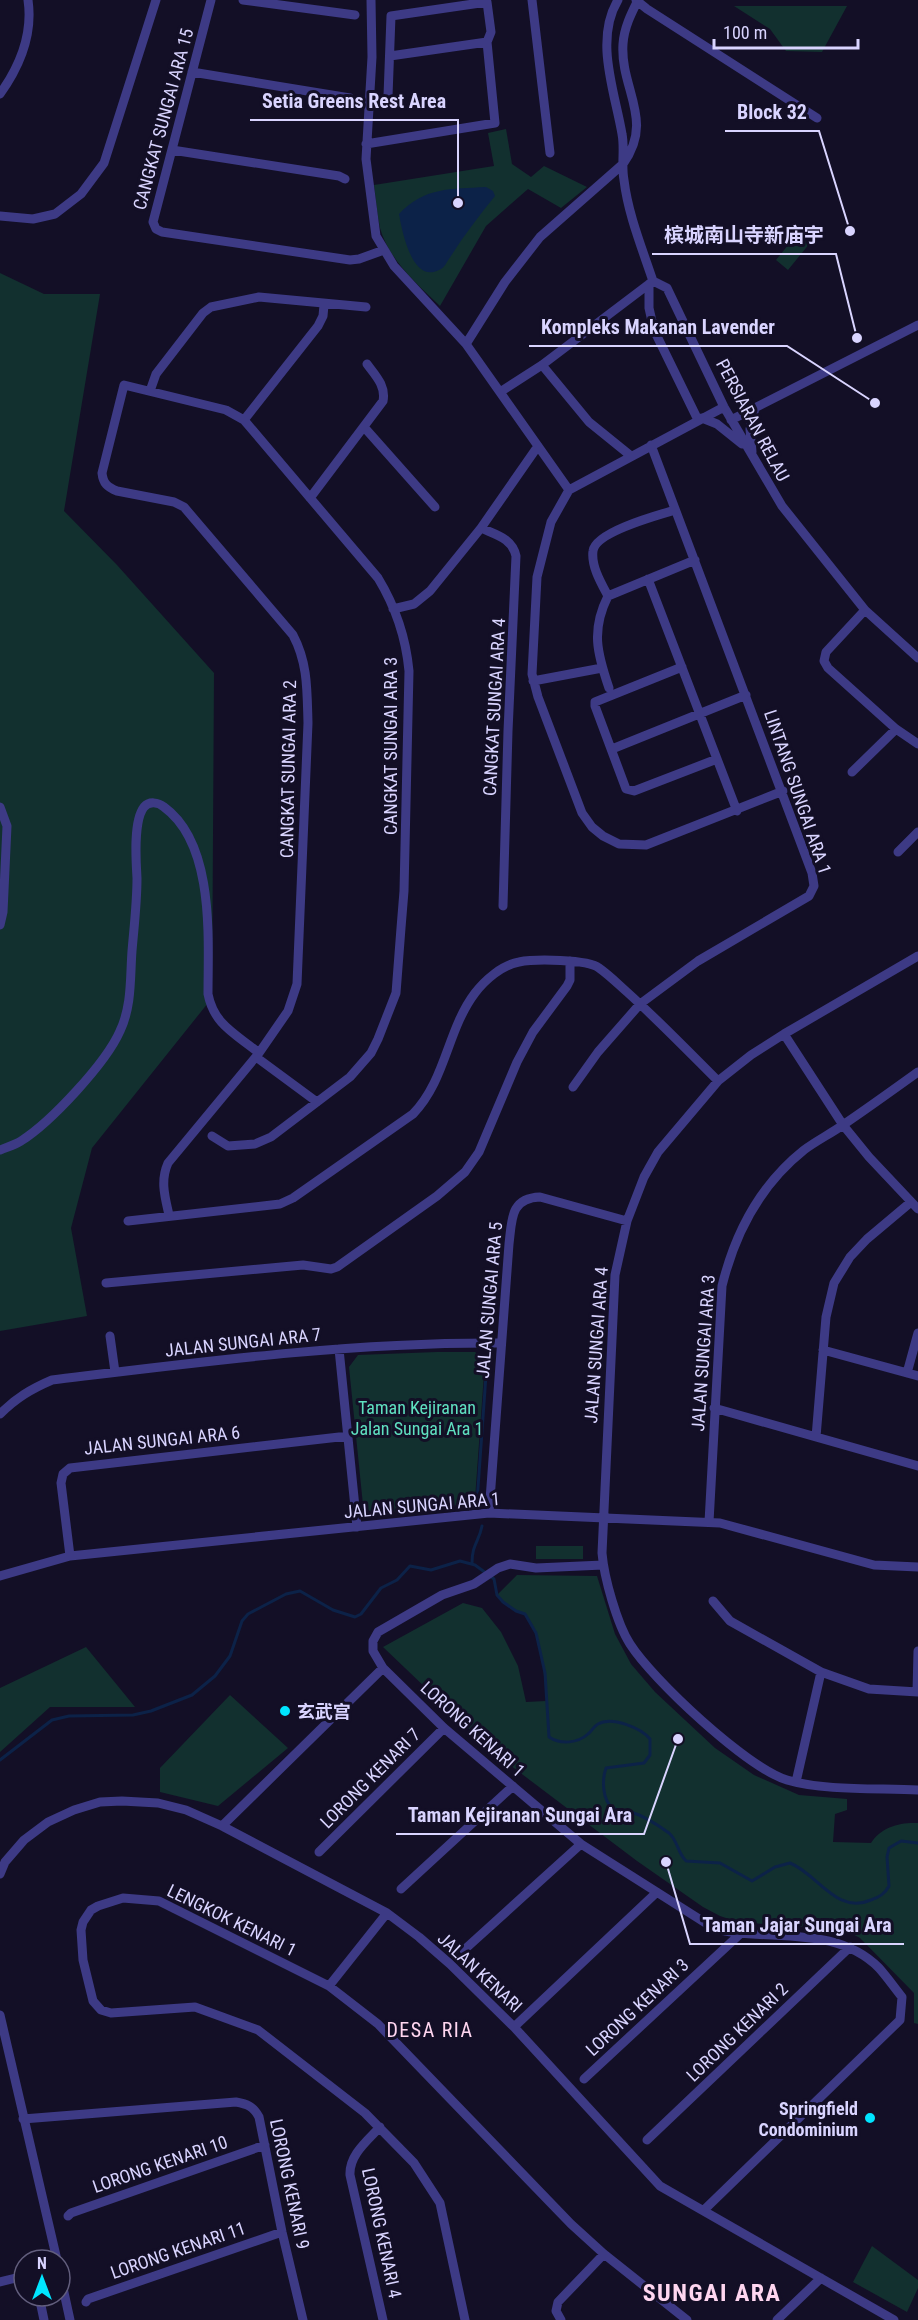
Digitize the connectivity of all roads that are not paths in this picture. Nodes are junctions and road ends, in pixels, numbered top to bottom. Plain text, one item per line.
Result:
1 (28, 0) edge
2 (156, 0) edge
3 (211, 0) edge
4 (243, 0) edge
5 (371, 0) edge
6 (532, 0) edge
7 (618, 0) edge
8 (637, 0) edge
9 (355, 15) dead end
10 (487, 42) junction
11 (390, 56) junction
12 (192, 72) junction
13 (0, 94) edge
14 (388, 96) dead end
15 (350, 98) dead end
16 (817, 118) dead end
17 (366, 144) junction
18 (172, 150) junction
19 (550, 153) dead end
20 (623, 164) junction
21 (345, 179) dead end
22 (0, 216) edge
23 (384, 250) junction
24 (651, 282) junction
25 (324, 304) junction
26 (366, 307) dead end
27 (918, 325) edge
28 (466, 345) junction
29 (368, 364) dead end
30 (542, 365) junction
31 (124, 385) joint
32 (150, 391) junction
33 (500, 392) junction
34 (724, 407) junction
35 (755, 408) junction
36 (700, 419) junction
37 (244, 420) junction
38 (731, 420) junction
39 (364, 427) junction
40 (651, 445) junction
41 (538, 446) junction
42 (748, 449) junction
43 (631, 456) junction
44 (754, 459) junction
45 (569, 490) junction
46 (310, 498) junction
47 (435, 507) dead end
48 (675, 510) junction
49 (481, 528) junction
50 (695, 560) junction
51 (648, 579) junction
52 (608, 596) junction
53 (393, 609) junction
54 (865, 610) junction
55 (918, 658) edge
56 (682, 667) junction
57 (602, 668) junction
58 (534, 681) junction
59 (609, 688) dead end
60 (746, 694) junction
61 (700, 714) junction
62 (896, 729) junction
63 (918, 744) edge
64 (612, 749) junction
65 (717, 759) junction
66 (852, 772) dead end
67 (783, 791) junction
68 (0, 807) edge
69 (736, 811) junction
70 (918, 832) edge
71 (898, 852) dead end
72 (503, 906) dead end
73 (0, 925) edge
74 (918, 956) edge
75 (570, 961) junction
76 (640, 1004) junction
77 (784, 1034) junction
78 (257, 1055) junction
79 (918, 1072) edge
80 (718, 1081) junction
81 (573, 1087) dead end
82 (317, 1102) junction
83 (843, 1125) junction
84 (212, 1136) dead end
85 (0, 1150) edge
86 (915, 1206) edge
87 (170, 1215) junction
88 (128, 1221) dead end
89 (627, 1221) junction
90 (106, 1283) dead end
91 (918, 1332) edge
92 (111, 1336) dead end
93 (501, 1343) junction
94 (339, 1349) junction
95 (824, 1350) junction
96 (115, 1372) junction
97 (907, 1373) junction
98 (918, 1376) edge
99 (714, 1408) junction
100 (0, 1414) edge
101 (348, 1436) junction
102 (816, 1437) junction
103 (918, 1466) edge
104 (489, 1514) junction
105 (603, 1517) junction
106 (709, 1522) junction
107 (357, 1527) junction
108 (70, 1556) junction
109 (603, 1565) junction
110 (918, 1568) edge
111 (0, 1576) edge
112 (712, 1602) dead end
113 (918, 1652) edge
114 (382, 1668) junction
115 (821, 1672) junction
116 (917, 1692) edge
117 (444, 1728) junction
118 (796, 1782) junction
119 (513, 1786) junction
120 (918, 1790) edge
121 (222, 1826) junction
122 (582, 1844) junction
123 (319, 1852) dead end
124 (0, 1874) edge
125 (401, 1889) dead end
126 (657, 1892) junction
127 (387, 1913) junction
128 (739, 1935) junction
129 (850, 1947) junction
130 (464, 1950) dead end
131 (329, 1986) junction
132 (0, 2015) edge
133 (514, 2027) junction
134 (584, 2079) dead end
135 (23, 2119) junction
136 (380, 2127) junction
137 (647, 2140) dead end
138 (265, 2145) junction
139 (704, 2210) junction
140 (68, 2216) dead end
141 (282, 2232) junction
142 (54, 2248) edge
143 (604, 2254) junction
144 (821, 2278) junction
145 (86, 2302) dead end
146 (303, 2318) edge
147 (292, 2320) edge
148 (383, 2320) edge
149 (465, 2320) edge
150 (561, 2320) edge
151 (687, 2320) edge
152 (777, 2320) edge
153 (894, 2320) edge

1 - 13 street
2 - 22 street
3 - 12 street, CANGKAT SUNGAI ARA 15
4 - 9 street
5 - 17 street
6 - 19 street
7 - 20 street, PERSIARAN RELAU
8 - 16 street
8 - 20 street
10 - 11 street
10 - 11 street
10 - 17 street
11 - 14 street
12 - 15 street
12 - 18 street, CANGKAT SUNGAI ARA 15
17 - 23 street
18 - 21 street
18 - 23 street, CANGKAT SUNGAI ARA 15
20 - 24 street, PERSIARAN RELAU
20 - 28 street
23 - 28 street
24 - 30 street
24 - 34 street, PERSIARAN RELAU
24 - 36 street
25 - 26 street
25 - 32 street
25 - 37 street
27 - 35 street
28 - 33 street
29 - 39 street
30 - 33 street
30 - 43 street
31 - 32 street, CANGKAT SUNGAI ARA 3
31 - 78 street, CANGKAT SUNGAI ARA 2
32 - 37 street, CANGKAT SUNGAI ARA 3
33 - 41 street
34 - 36 street
34 - 38 street, PERSIARAN RELAU
35 - 38 street
35 - 44 street
36 - 40 street
36 - 42 street
37 - 46 street, CANGKAT SUNGAI ARA 3
38 - 42 street, PERSIARAN RELAU
39 - 46 street
39 - 47 street
40 - 43 street
40 - 48 street, LINTANG SUNGAI ARA 1
41 - 45 street
41 - 49 street
42 - 44 street, PERSIARAN RELAU
43 - 45 street
44 - 54 street, PERSIARAN RELAU
45 - 58 street
46 - 53 street, CANGKAT SUNGAI ARA 3
48 - 50 street, LINTANG SUNGAI ARA 1
48 - 52 street
49 - 53 street
49 - 72 street, CANGKAT SUNGAI ARA 4
50 - 51 street
50 - 60 street, LINTANG SUNGAI ARA 1
51 - 52 street
51 - 56 street
52 - 57 street
53 - 82 street, CANGKAT SUNGAI ARA 3
54 - 55 street, PERSIARAN RELAU
54 - 62 street
56 - 61 street
56 - 64 street
57 - 58 street
57 - 59 street
58 - 69 street
60 - 61 street
60 - 67 street, LINTANG SUNGAI ARA 1
61 - 64 street
61 - 65 street
62 - 63 street
62 - 66 street
64 - 65 street
65 - 69 street
67 - 69 street
67 - 76 street, LINTANG SUNGAI ARA 1
68 - 73 street
70 - 71 street
74 - 77 street, JALAN SUNGAI ARA 4
75 - 76 street
75 - 87 street
75 - 90 street
76 - 80 street
76 - 81 street, LINTANG SUNGAI ARA 1
77 - 80 street, JALAN SUNGAI ARA 4
77 - 83 street
78 - 82 street
78 - 85 street
78 - 87 street, CANGKAT SUNGAI ARA 2
79 - 83 street, JALAN SUNGAI ARA 3
80 - 89 street, JALAN SUNGAI ARA 4
82 - 84 street, CANGKAT SUNGAI ARA 3
83 - 86 street
83 - 99 street, JALAN SUNGAI ARA 3
86 - 95 street
87 - 88 street
89 - 93 street, JALAN SUNGAI ARA 5
89 - 105 street, JALAN SUNGAI ARA 4
91 - 97 street
92 - 96 street
93 - 94 street, JALAN SUNGAI ARA 7
93 - 104 street, JALAN SUNGAI ARA 5
94 - 96 street, JALAN SUNGAI ARA 7
94 - 101 street
95 - 97 street
95 - 102 street
96 - 100 street, JALAN SUNGAI ARA 7
97 - 98 street
99 - 102 street
99 - 106 street, JALAN SUNGAI ARA 3
101 - 107 street
101 - 108 street, JALAN SUNGAI ARA 6
102 - 103 street
104 - 105 street, JALAN SUNGAI ARA 1
104 - 107 street, JALAN SUNGAI ARA 1
105 - 106 street, JALAN SUNGAI ARA 1
105 - 109 street, JALAN SUNGAI ARA 4
106 - 110 street, JALAN SUNGAI ARA 1
107 - 108 street, JALAN SUNGAI ARA 1
108 - 111 street, JALAN SUNGAI ARA 1
109 - 114 street, LORONG KENARI 1
109 - 118 street, JALAN SUNGAI ARA 4
112 - 115 street
113 - 116 street
114 - 117 street, LORONG KENARI 1
114 - 121 street
115 - 116 street
115 - 118 street
117 - 119 street, LORONG KENARI 1
117 - 123 street, LORONG KENARI 7
118 - 120 street, JALAN SUNGAI ARA 4
119 - 122 street, LORONG KENARI 1
119 - 125 street
121 - 124 street, JALAN KENARI
121 - 127 street, JALAN KENARI
122 - 126 street, LORONG KENARI 1
122 - 130 street
126 - 128 street, LORONG KENARI 1
126 - 133 street
127 - 131 street
127 - 133 street, JALAN KENARI
128 - 129 street, LORONG KENARI 1
128 - 134 street, LORONG KENARI 3
129 - 137 street, LORONG KENARI 2
129 - 139 street, LORONG KENARI 1
131 - 136 street, LENGKOK KENARI 1
131 - 143 street, LENGKOK KENARI 1
132 - 135 street
133 - 139 street, JALAN KENARI
135 - 138 street, LORONG KENARI 9
135 - 142 street
136 - 148 street, LORONG KENARI 4
136 - 149 street, LENGKOK KENARI 1
138 - 140 street, LORONG KENARI 10
138 - 141 street, LORONG KENARI 9
139 - 144 street, JALAN KENARI
141 - 145 street, LORONG KENARI 11
141 - 146 street, LORONG KENARI 9
143 - 150 street
143 - 151 street, LENGKOK KENARI 1
144 - 152 street
144 - 153 street, JALAN KENARI
146 - 147 street

